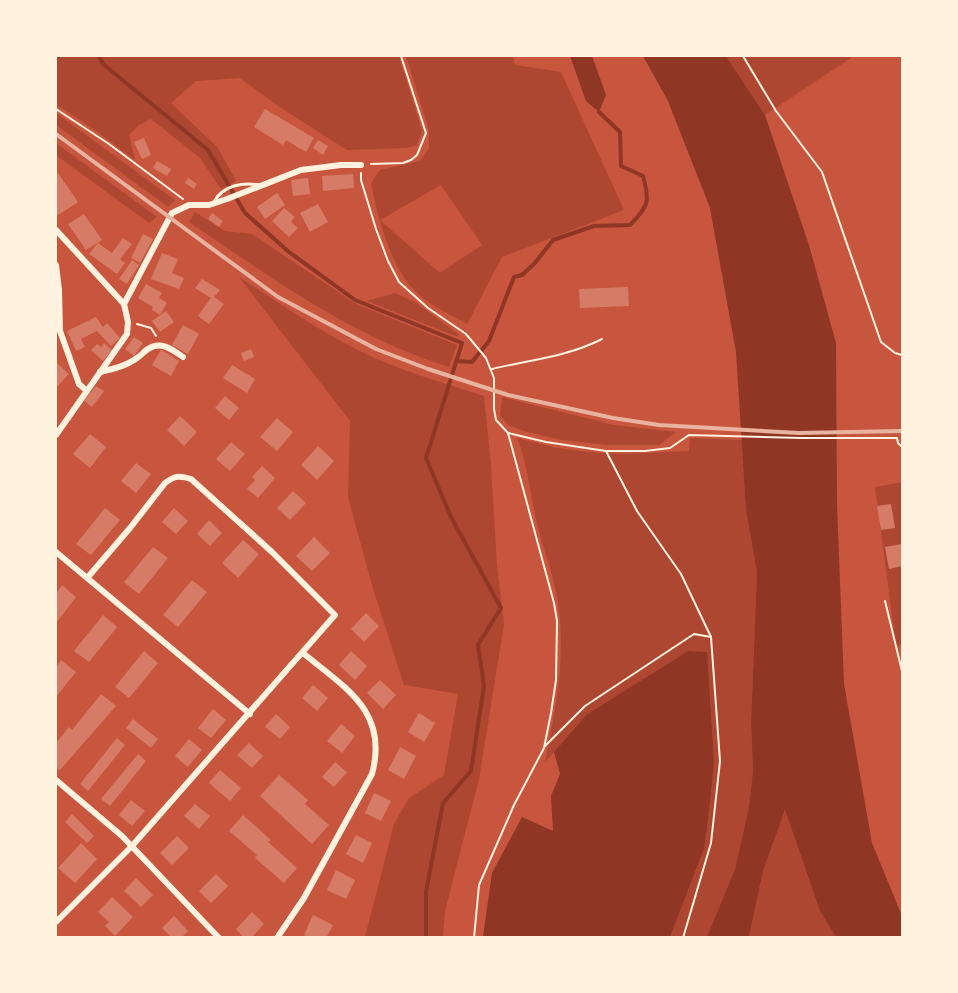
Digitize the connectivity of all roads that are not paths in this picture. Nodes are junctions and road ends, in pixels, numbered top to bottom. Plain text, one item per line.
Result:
1 (361, 165) road end
2 (262, 185) junction
3 (214, 203) junction
4 (56, 230) edge
5 (56, 265) edge
6 (124, 304) junction
7 (57, 309) edge
8 (58, 330) edge
9 (183, 357) dead end
10 (100, 373) junction
11 (87, 392) junction
12 (56, 435) edge
13 (56, 552) edge
14 (88, 577) junction
15 (303, 653) junction
16 (250, 714) junction
17 (56, 780) edge
18 (132, 846) junction
19 (56, 922) edge
20 (219, 938) edge
21 (277, 938) edge

1 - 2 street
2 - 3 street
2 - 3 lane
3 - 6 street
4 - 6 street
5 - 7 street
6 - 10 street
7 - 8 street
8 - 11 street
9 - 10 street
10 - 11 street
11 - 12 street
13 - 14 street
14 - 15 street
14 - 16 street
15 - 16 street
15 - 21 street
16 - 18 street
17 - 18 street
18 - 19 street
18 - 20 street

